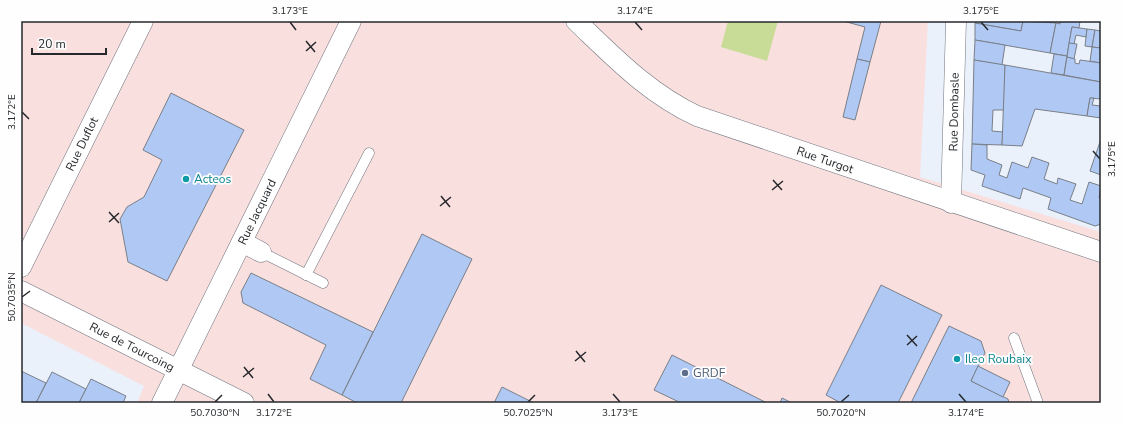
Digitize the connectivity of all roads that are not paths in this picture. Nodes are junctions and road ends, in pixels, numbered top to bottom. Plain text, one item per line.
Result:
1 (143, 21) edge
2 (351, 21) edge
3 (576, 21) edge
4 (956, 21) edge
5 (369, 153) dead end
6 (951, 203) junction
7 (242, 242) junction
8 (261, 252) joint
9 (1101, 252) edge
10 (21, 268) edge
11 (306, 275) junction
12 (323, 283) dead end
13 (21, 291) edge
14 (1014, 338) dead end
15 (179, 371) junction
16 (162, 403) edge
17 (244, 403) edge
18 (1038, 403) edge

1 - 10 street, Rue Duflot
2 - 7 street, Rue Jacquard
3 - 6 street, Rue Turgot
4 - 6 street, Rue Dombasle
5 - 11 lane
6 - 9 street, Rue Turgot
7 - 8 street
7 - 15 street, Rue Jacquard
8 - 11 lane
11 - 12 lane
13 - 15 street, Rue de Tourcoing
14 - 18 lane
15 - 16 street, Rue Jacquard
15 - 17 street, Rue de Tourcoing

